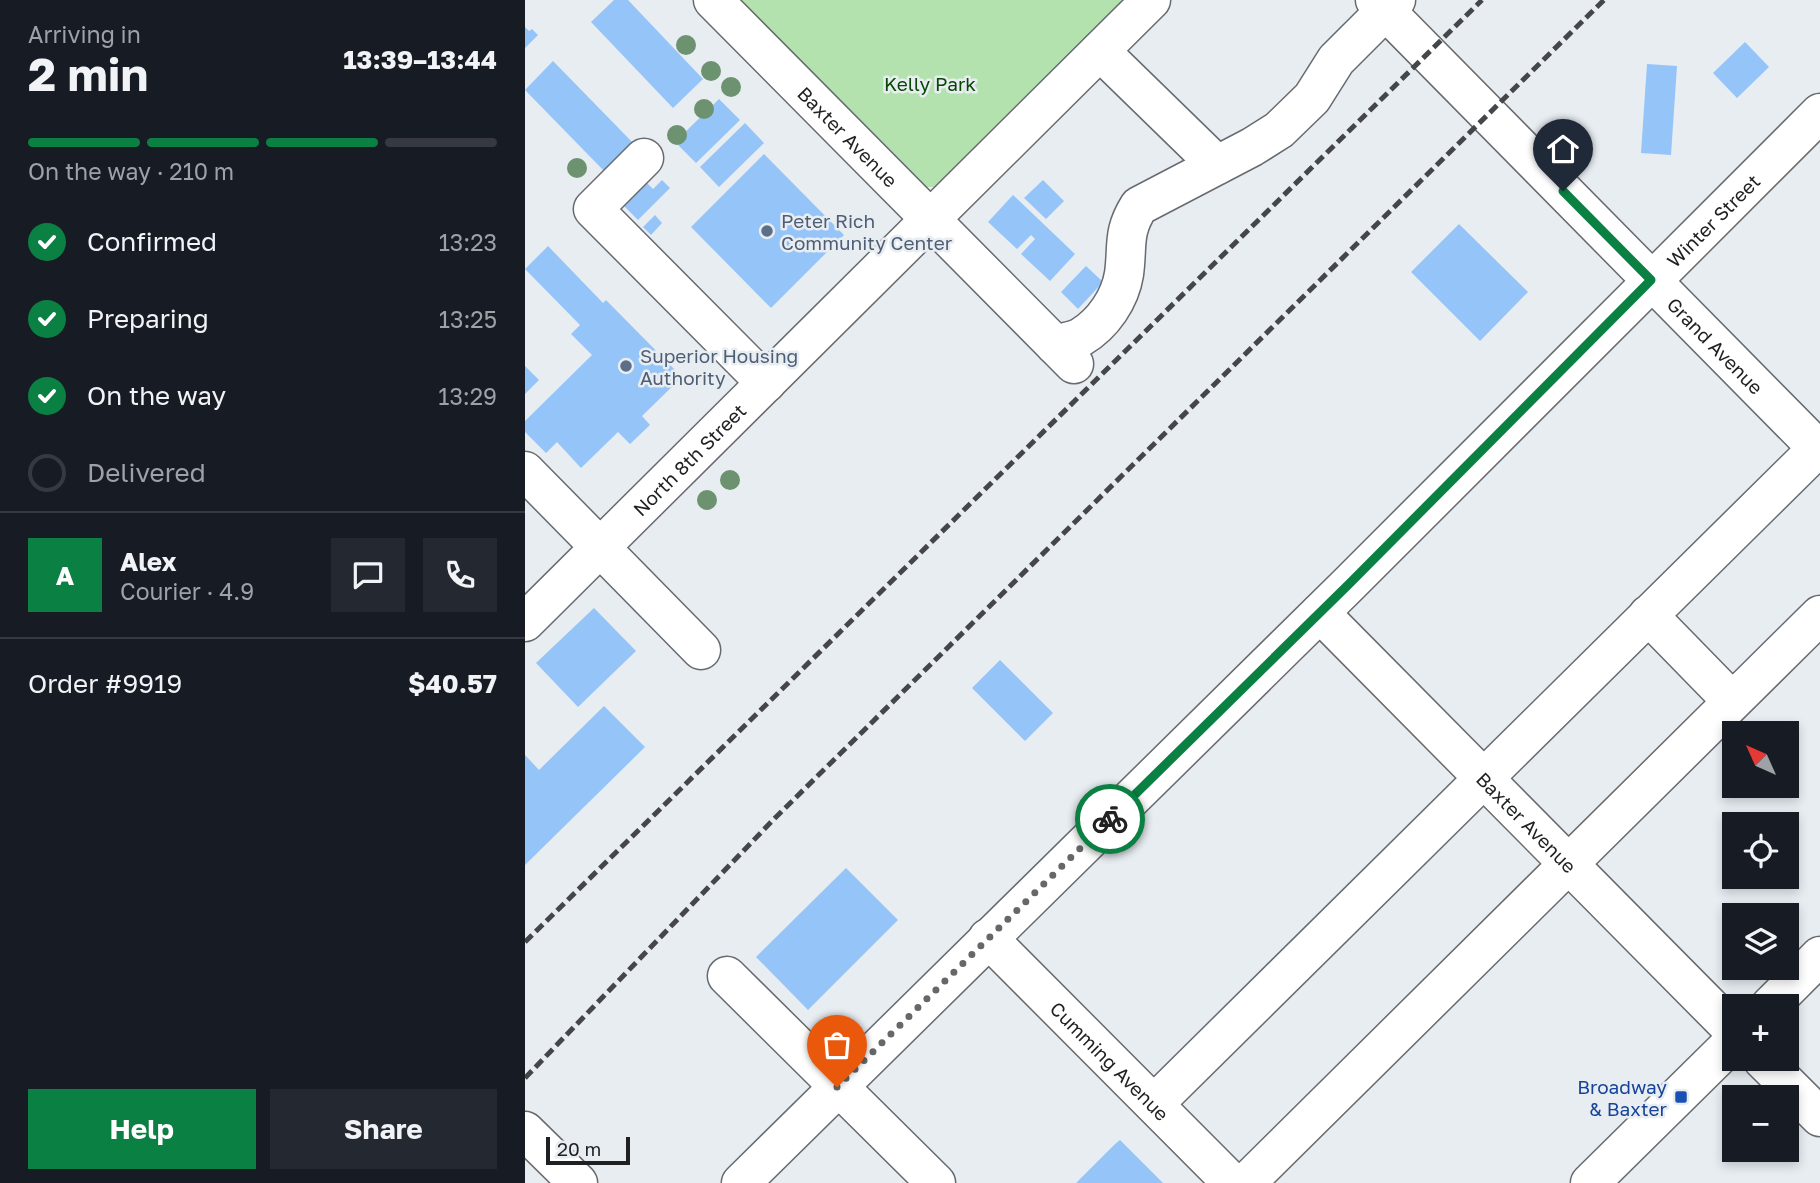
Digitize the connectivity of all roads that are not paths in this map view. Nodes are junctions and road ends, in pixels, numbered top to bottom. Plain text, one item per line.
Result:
1 (713, 0) edge
2 (1151, 0) edge
3 (1385, 3) edge
4 (1100, 51) junction
5 (1820, 113) edge
6 (644, 158) dead end
7 (1217, 165) junction
8 (931, 220) junction
9 (1651, 280) junction
10 (766, 383) junction
11 (1819, 448) edge
12 (525, 471) edge
13 (600, 547) junction
14 (1320, 612) junction
15 (1649, 615) junction
16 (1820, 615) edge
17 (525, 622) edge
18 (701, 650) dead end
19 (1732, 701) junction
20 (1484, 778) junction
21 (1567, 863) junction
22 (988, 938) junction
23 (1820, 956) edge
24 (726, 976) dead end
25 (1782, 994) edge
26 (1722, 1019) edge
27 (1722, 1053) edge
28 (1774, 1071) edge
29 (837, 1087) junction
30 (1154, 1104) junction
31 (1820, 1117) edge
32 (525, 1130) edge
33 (578, 1183) edge
34 (741, 1183) edge
35 (936, 1183) edge
36 (1232, 1183) edge
37 (1246, 1183) edge
38 (1590, 1183) edge

1 - 8 street, Baxter Avenue
2 - 4 street, North 8th Street
3 - 7 street
3 - 9 street, Grand Avenue
4 - 7 street
4 - 8 street, North 8th Street
5 - 9 street, Winter Street
6 - 10 street
7 - 8 street, Baxter Avenue
8 - 10 street, North 8th Street
9 - 11 street, Grand Avenue
9 - 14 street, Winter Street
10 - 13 street, North 8th Street
11 - 15 street
12 - 13 street
13 - 17 street, North 8th Street
13 - 18 street
14 - 20 street, Baxter Avenue
14 - 22 street, Winter Street
15 - 19 street
15 - 20 street
16 - 19 street
19 - 21 street
20 - 21 street, Baxter Avenue
20 - 30 street
21 - 26 street, Baxter Avenue
21 - 37 street
22 - 29 street, Winter Street
22 - 30 street, Cumming Avenue
23 - 25 street
24 - 29 street
27 - 38 street
28 - 31 street
29 - 34 street, Winter Street
29 - 35 street
30 - 36 street, Cumming Avenue
32 - 33 street

